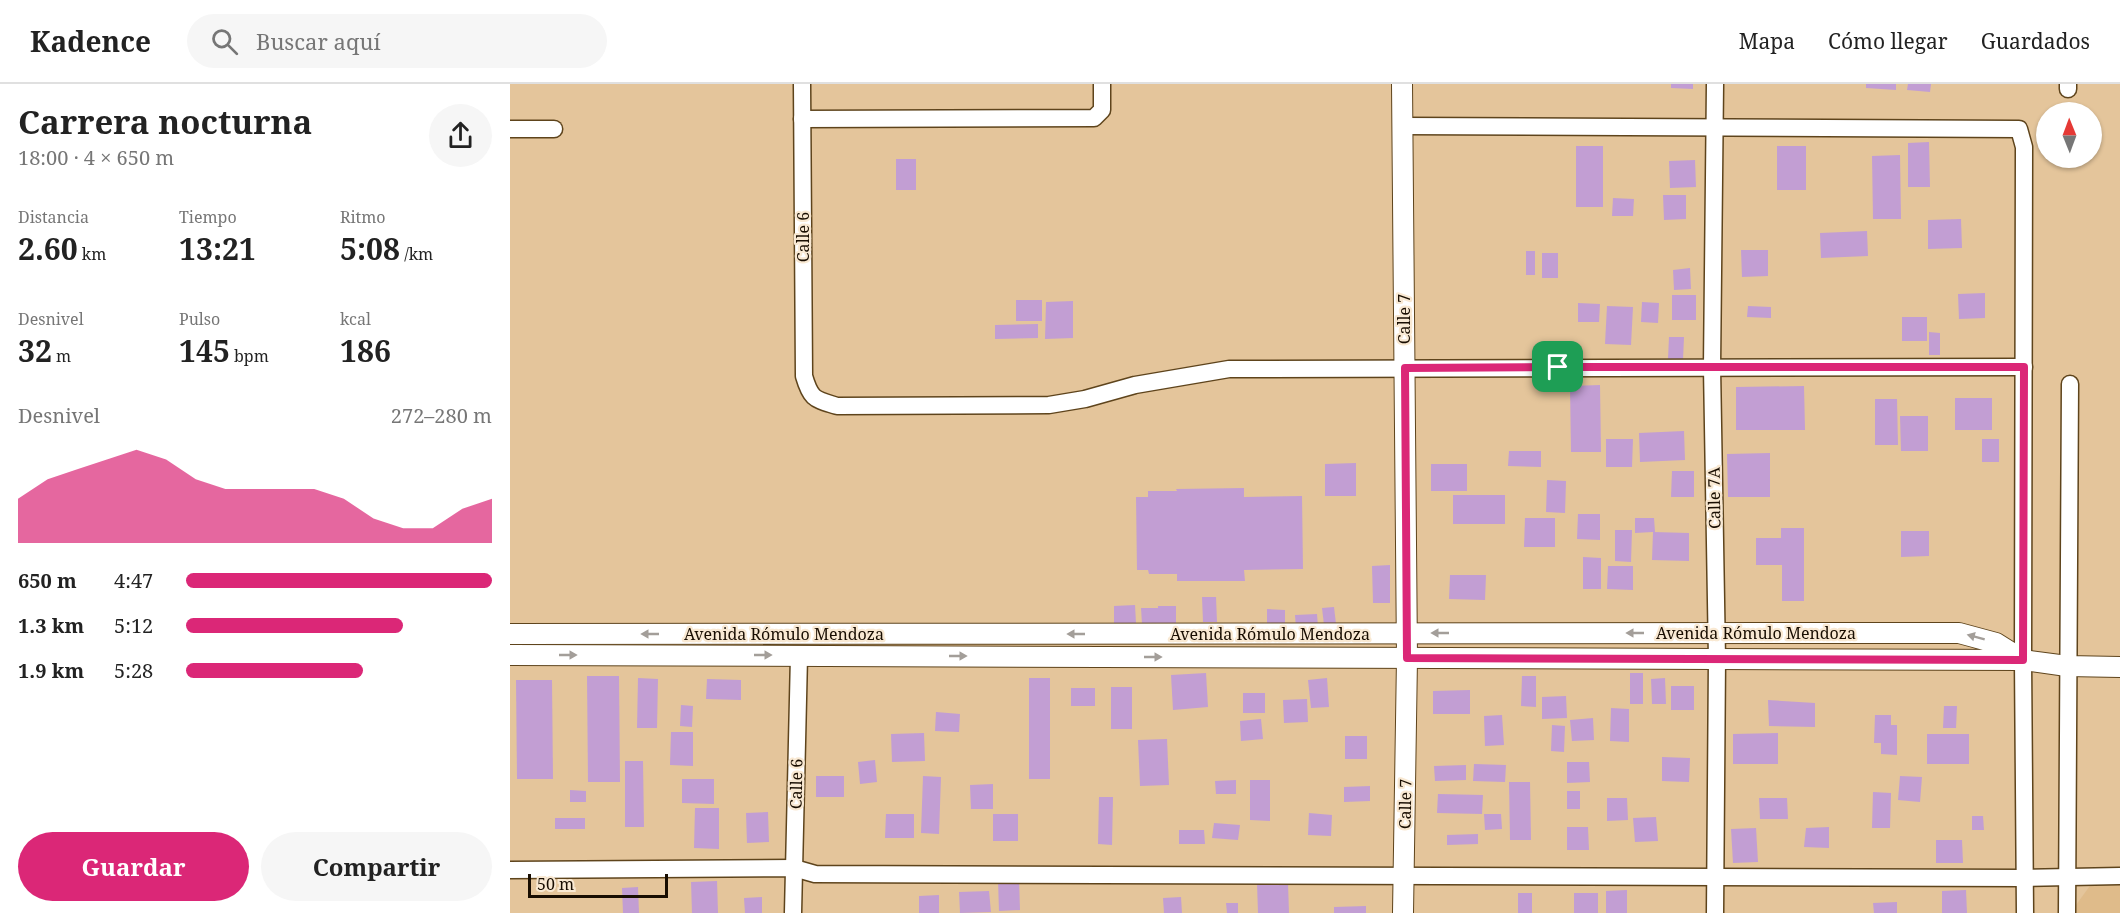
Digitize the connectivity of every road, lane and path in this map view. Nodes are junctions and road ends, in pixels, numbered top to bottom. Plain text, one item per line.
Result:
1 (802, 84) edge
2 (1102, 84) edge
3 (1402, 84) edge
4 (1715, 84) edge
5 (802, 119) junction
6 (1403, 126) junction
7 (1714, 128) junction
8 (510, 129) edge
9 (554, 129) dead end
10 (1712, 367) junction
11 (2024, 367) junction
12 (1405, 368) junction
13 (2070, 384) dead end
14 (1407, 633) junction
15 (1717, 633) junction
16 (510, 634) edge
17 (510, 655) edge
18 (799, 656) junction
19 (1407, 658) junction
20 (1717, 659) junction
21 (2023, 660) junction
22 (2067, 666) junction
23 (2120, 667) edge
24 (794, 868) junction
25 (510, 870) edge
26 (1403, 875) junction
27 (1715, 875) junction
28 (2068, 876) junction
29 (2120, 876) edge
30 (2025, 878) junction
31 (793, 913) edge
32 (1404, 913) edge
33 (1715, 913) edge
34 (2025, 913) edge
35 (2067, 913) edge

1 - 5 street, Calle 6
2 - 5 street
3 - 6 street, Calle 7
4 - 7 street, Calle 7A
5 - 12 street, Calle 6
6 - 7 street
6 - 12 street, Calle 7
7 - 10 street, Calle 7A
7 - 11 street
8 - 9 street
10 - 11 street
10 - 12 street
10 - 15 street, Calle 7A
11 - 21 street
12 - 14 street, Calle 7
13 - 22 street
15 -> 14 street, Avenida Rómulo Mendoza
14 -> 16 street, Avenida Rómulo Mendoza
14 - 19 street, Calle 7
15 - 20 street, Calle 7A
21 -> 15 street, Avenida Rómulo Mendoza
17 -> 18 street, Avenida Rómulo Mendoza
18 -> 19 street, Avenida Rómulo Mendoza
18 - 24 street, Calle 6
19 - 20 street, Avenida Rómulo Mendoza
19 - 26 street, Calle 7
20 - 21 street, Avenida Rómulo Mendoza
20 - 27 street, Calle 7A
21 - 22 street, Avenida Rómulo Mendoza
21 - 30 street
22 - 23 street, Avenida Rómulo Mendoza
22 - 28 street
24 - 25 street
24 - 26 street
24 - 31 street, Calle 6
26 - 27 street
26 - 32 street, Calle 7
27 - 30 street
27 - 33 street, Calle 7A
28 - 29 street
28 - 30 street
28 - 35 street
30 - 34 street

